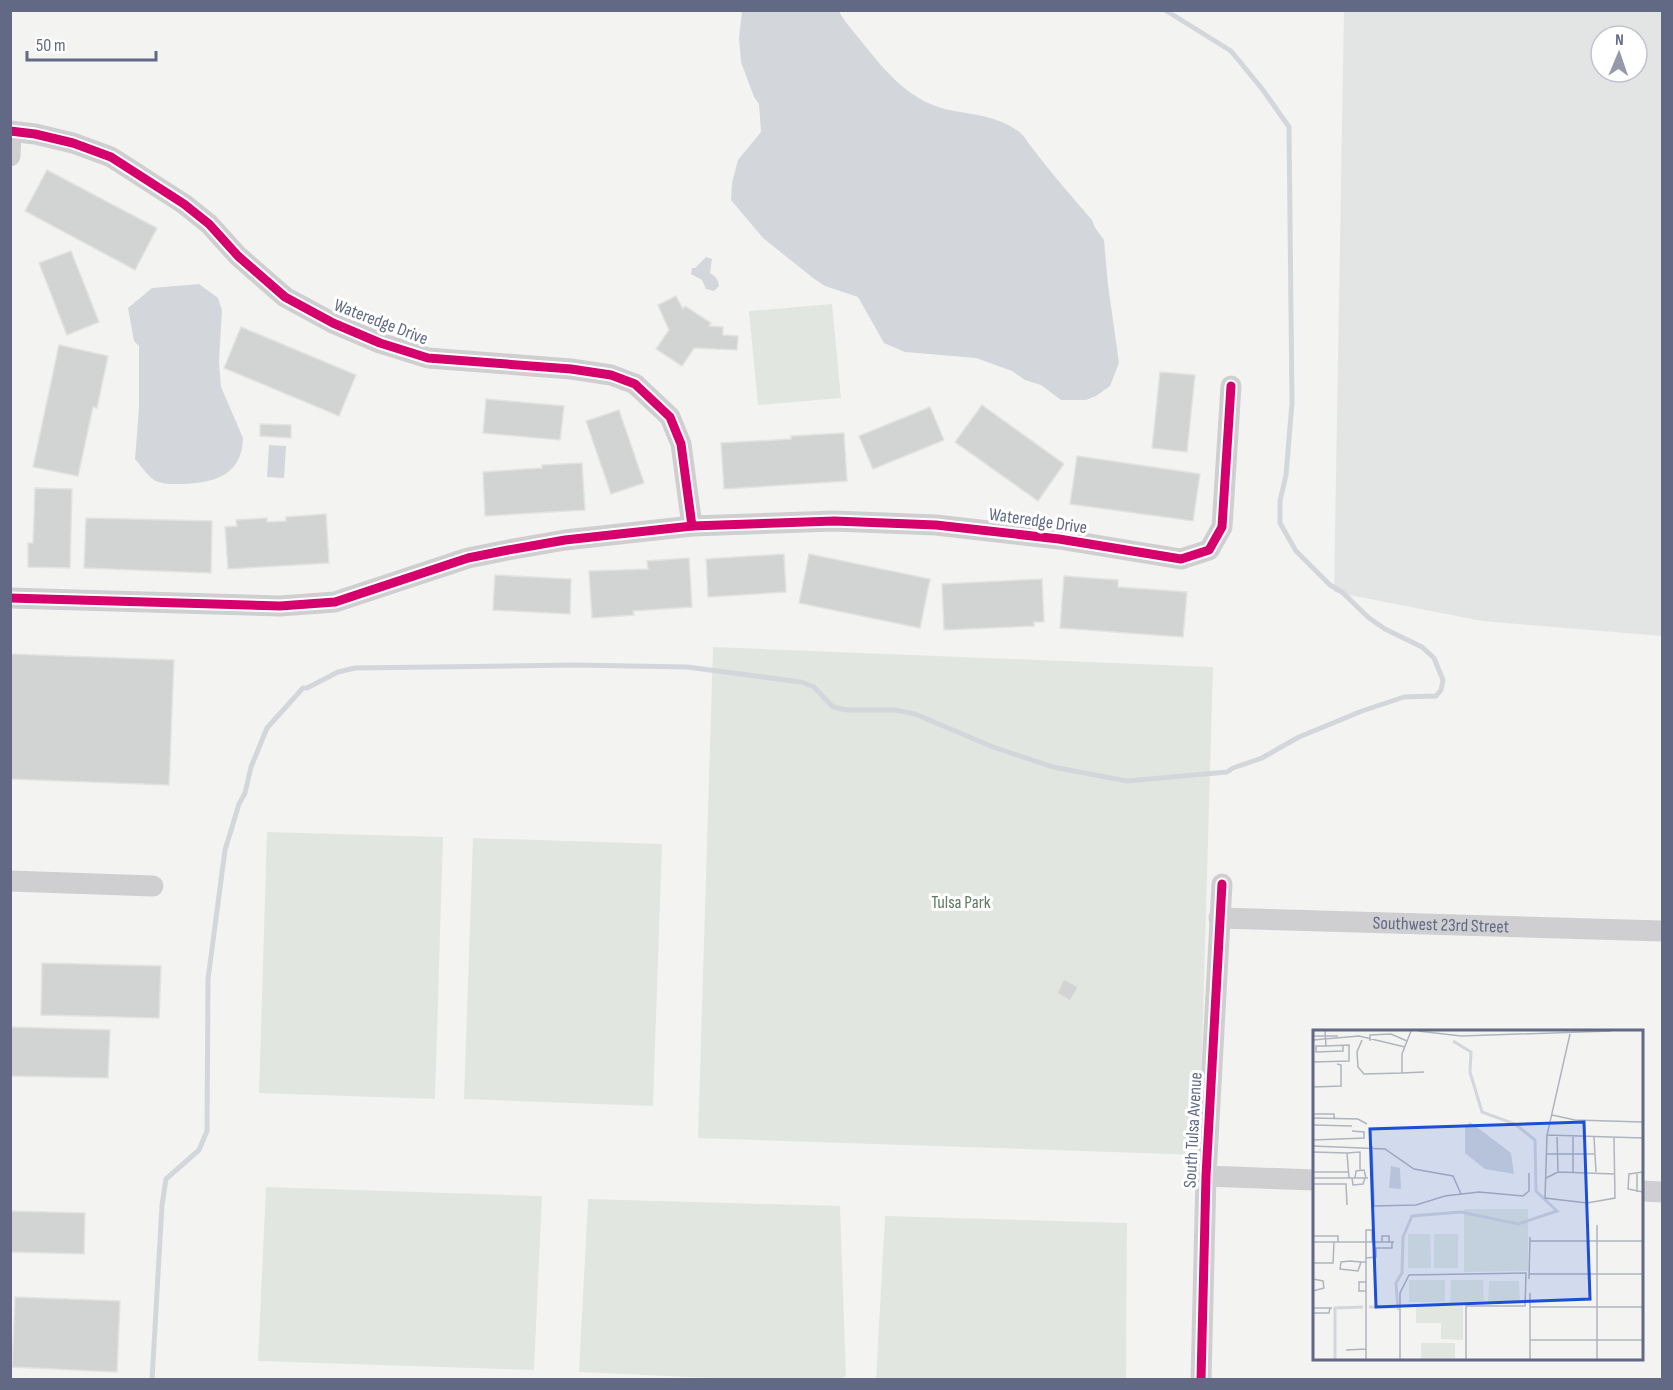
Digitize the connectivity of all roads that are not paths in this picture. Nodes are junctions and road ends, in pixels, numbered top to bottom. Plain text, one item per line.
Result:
1 (11, 131) edge
2 (10, 156) edge
3 (1231, 386) dead end
4 (692, 526) junction
5 (10, 598) edge
6 (10, 881) edge
7 (1222, 884) dead end
8 (153, 886) dead end
9 (1219, 918) junction
10 (1662, 931) edge
11 (1206, 1176) junction
12 (1313, 1180) edge
13 (1643, 1191) edge
14 (1662, 1192) edge
15 (1201, 1380) edge

1 - 2 street, Wateredge Drive
1 - 4 street, Wateredge Drive
3 - 4 street, Wateredge Drive
4 - 5 street, Wateredge Drive
6 - 8 street
7 - 9 street, South Tulsa Avenue
9 - 10 street, Southwest 23rd Street
9 - 11 street, South Tulsa Avenue
11 - 12 street
11 - 15 street, South Tulsa Avenue
13 - 14 street

